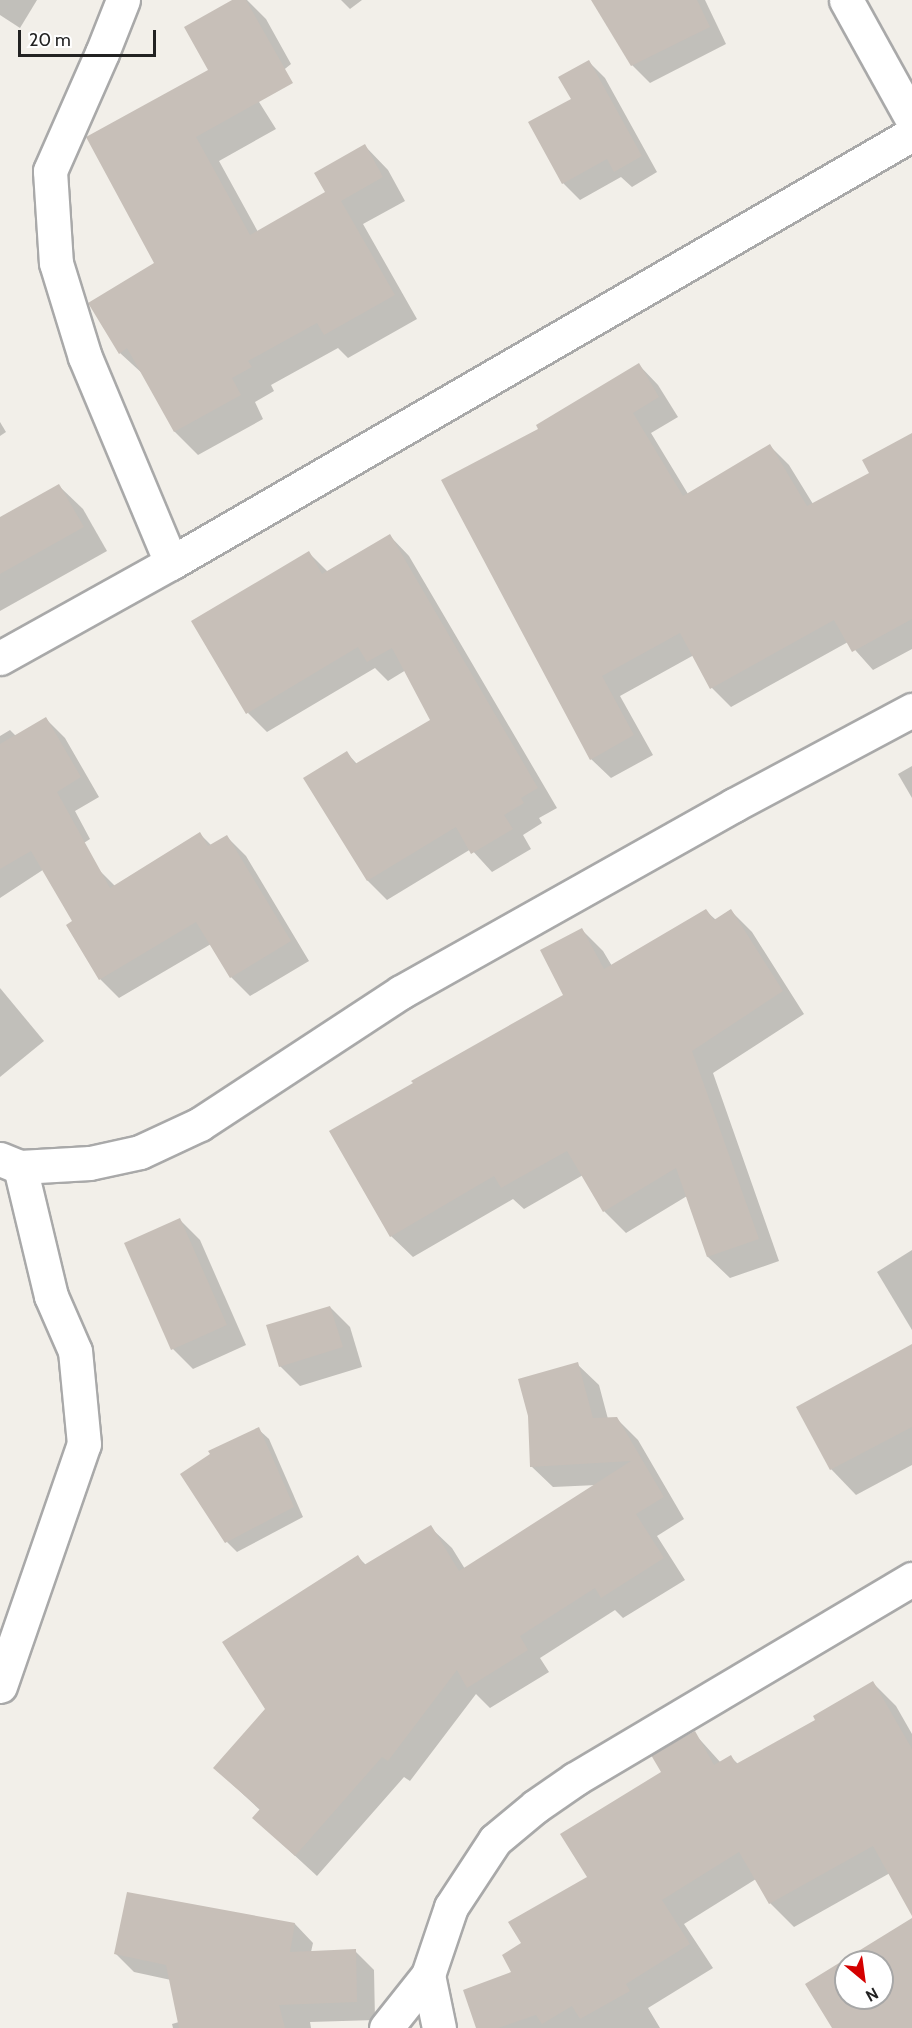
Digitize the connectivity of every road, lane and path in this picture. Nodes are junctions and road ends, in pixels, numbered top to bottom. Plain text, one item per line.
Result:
1 (123, 0) edge
2 (846, 0) edge
3 (912, 119) edge
4 (912, 134) edge
5 (171, 563) junction
6 (0, 658) edge
7 (912, 710) edge
8 (10, 1163) edge
9 (912, 1579) edge
10 (0, 1686) edge
11 (428, 1975) junction
12 (386, 2028) edge
13 (439, 2028) edge

1 - 5 street
2 - 3 street
4 - 5 street
5 - 6 street
7 - 8 street
8 - 10 street
9 - 11 street
11 - 12 street
11 - 13 street

